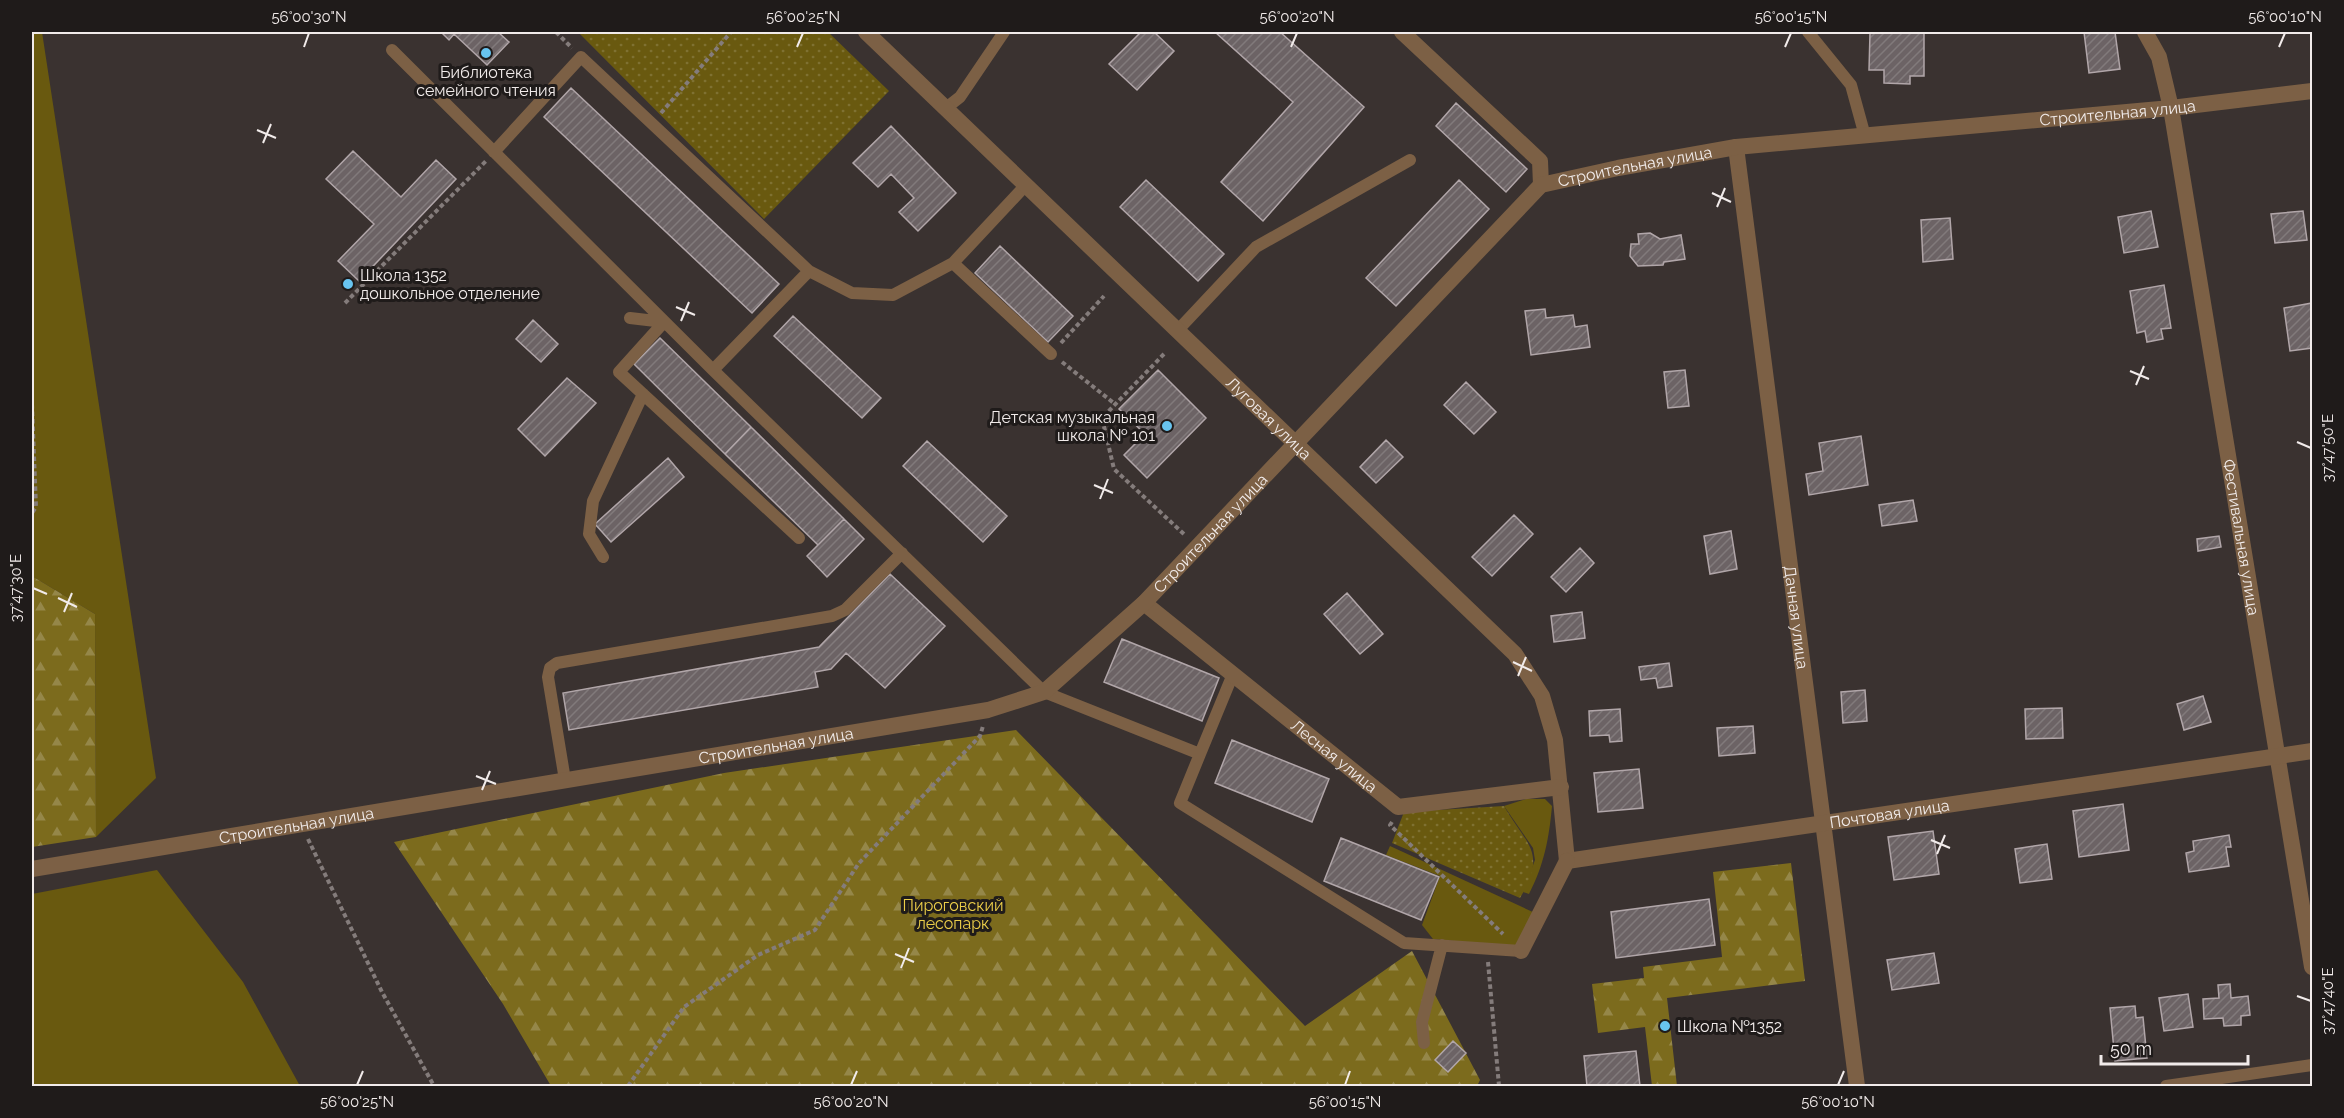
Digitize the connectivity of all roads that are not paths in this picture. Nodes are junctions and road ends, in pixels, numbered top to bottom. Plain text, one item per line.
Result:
1 (866, 32) edge
2 (1005, 32) edge
3 (1402, 32) edge
4 (1808, 32) edge
5 (2145, 32) edge
6 (392, 50) dead end
7 (2313, 91) edge
8 (946, 108) junction
9 (2171, 108) junction
10 (1865, 136) junction
11 (1736, 147) junction
12 (494, 152) junction
13 (1410, 160) dead end
14 (1026, 185) junction
15 (1541, 185) junction
16 (953, 263) junction
17 (809, 271) junction
18 (630, 318) dead end
19 (664, 322) junction
20 (1178, 330) junction
21 (1051, 354) road end
22 (712, 370) junction
23 (643, 394) junction
24 (1294, 445) junction
25 (800, 538) dead end
26 (902, 553) junction
27 (603, 557) dead end
28 (1144, 603) junction
29 (1233, 674) junction
30 (1044, 692) junction
31 (2313, 751) edge
32 (1200, 754) junction
33 (2278, 756) junction
34 (565, 780) junction
35 (1561, 787) junction
36 (1822, 822) junction
37 (1567, 861) junction
38 (32, 869) edge
39 (1442, 945) junction
40 (1521, 951) joint
41 (2313, 967) edge
42 (1424, 1043) dead end
43 (2313, 1065) edge
44 (1857, 1086) edge
45 (2166, 1086) edge

1 - 8 street, Луговая улица
2 - 8 lane
3 - 15 street
4 - 10 lane
5 - 9 street, Фестивальная улица
6 - 12 lane
7 - 9 street, Строительная улица
8 - 14 street, Луговая улица
9 - 10 street, Строительная улица
9 - 33 street, Фестивальная улица
10 - 11 street, Строительная улица
11 - 15 street, Строительная улица
11 - 36 street, Дачная улица
12 - 17 lane
12 - 19 lane
13 - 20 lane
14 - 16 lane
14 - 20 street, Луговая улица
15 - 24 street, Строительная улица
16 - 17 lane
16 - 21 lane
17 - 22 lane
18 - 19 lane
19 - 22 lane
19 - 23 lane
20 - 24 street, Луговая улица
22 - 26 lane
23 - 25 lane
23 - 27 lane
24 - 28 street, Строительная улица
24 - 35 street, Луговая улица
26 - 30 lane
26 - 34 lane
28 - 29 street, Лесная улица
28 - 30 street, Строительная улица
29 - 32 lane
29 - 35 street, Лесная улица
30 - 32 lane
30 - 34 street, Строительная улица
31 - 33 street, Почтовая улица
32 - 39 lane
33 - 36 street, Почтовая улица
33 - 41 street, Фестивальная улица
34 - 38 street, Строительная улица
35 - 37 street, Луговая улица
36 - 37 street, Почтовая улица
36 - 44 street, Дачная улица
37 - 40 street
39 - 40 lane
39 - 42 lane
43 - 45 lane

